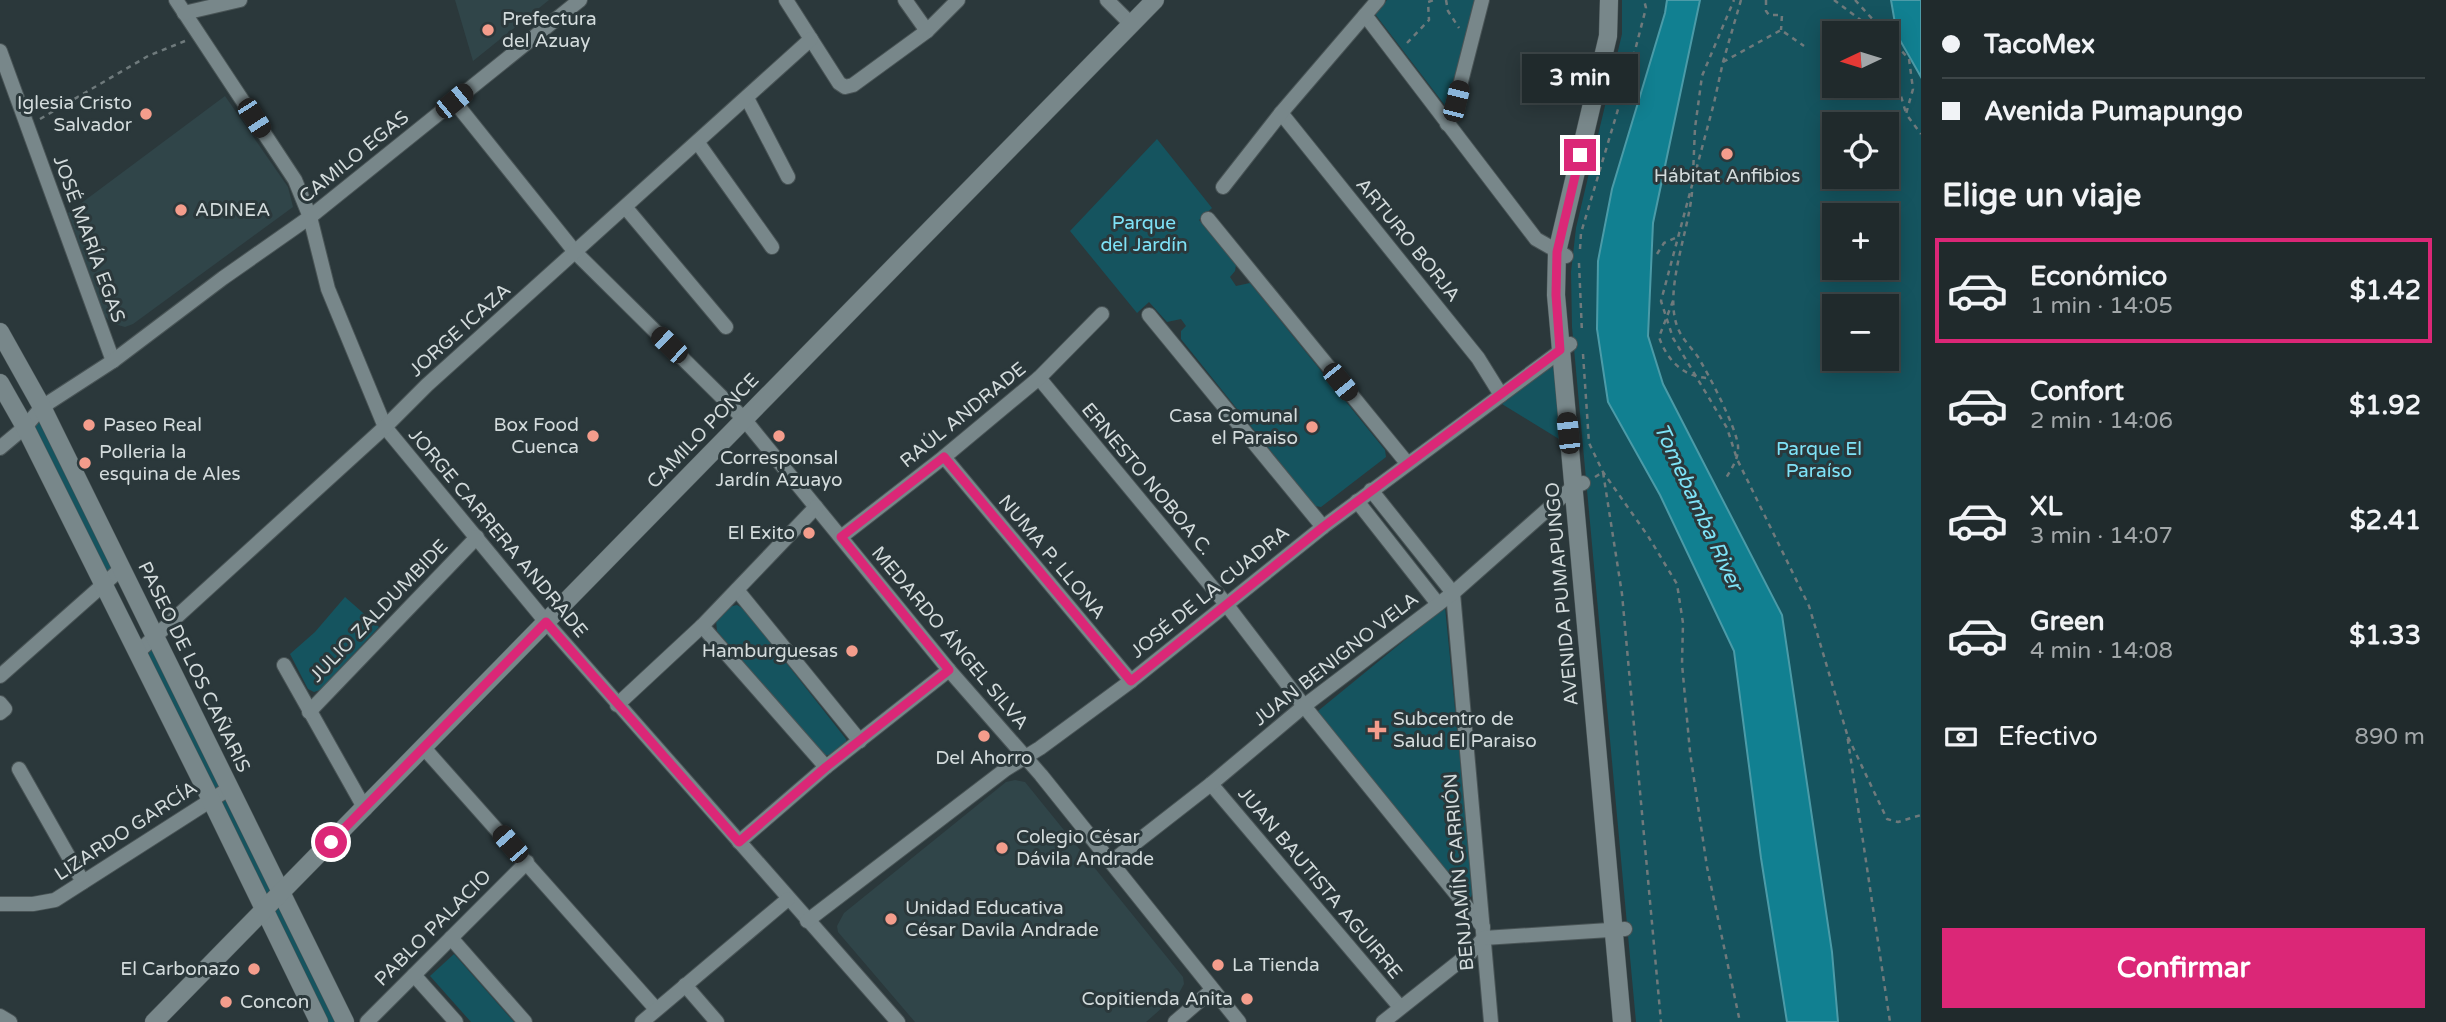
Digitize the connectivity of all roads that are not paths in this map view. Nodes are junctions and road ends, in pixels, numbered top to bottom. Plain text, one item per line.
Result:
1 (176, 0) edge
2 (240, 0) edge
3 (580, 0) edge
4 (786, 0) edge
5 (905, 0) edge
6 (958, 0) edge
7 (1107, 0) edge
8 (1155, 0) edge
9 (1378, 0) edge
10 (1482, 0) edge
11 (1609, 0) edge
12 (184, 13) junction
13 (1365, 15) junction
14 (1131, 24) junction
15 (927, 31) junction
16 (811, 39) junction
17 (0, 51) edge
18 (747, 98) junction
19 (454, 101) junction
20 (1281, 113) junction
21 (1447, 124) junction
22 (698, 144) junction
23 (788, 177) dead end
24 (1223, 187) dead end
25 (626, 208) junction
26 (310, 217) junction
27 (1208, 219) dead end
28 (772, 247) dead end
29 (575, 253) junction
30 (1561, 254) junction
31 (1102, 314) dead end
32 (1149, 315) dead end
33 (726, 327) dead end
34 (0, 332) edge
35 (1571, 345) junction
36 (113, 361) junction
37 (1039, 378) junction
38 (0, 383) edge
39 (1501, 395) junction
40 (42, 407) junction
41 (744, 419) junction
42 (25, 427) junction
43 (385, 427) junction
44 (0, 448) edge
45 (944, 457) junction
46 (1407, 463) junction
47 (1578, 485) junction
48 (1371, 490) junction
49 (1357, 501) junction
50 (816, 507) junction
51 (1323, 527) junction
52 (477, 537) junction
53 (841, 537) junction
54 (122, 568) junction
55 (103, 583) junction
56 (737, 590) junction
57 (1452, 593) junction
58 (1226, 604) junction
59 (1438, 604) junction
60 (546, 622) junction
61 (702, 626) junction
62 (154, 638) junction
63 (138, 652) junction
64 (284, 665) dead end
65 (949, 670) junction
66 (0, 676) edge
67 (1131, 681) junction
68 (0, 703) edge
69 (617, 705) junction
70 (1304, 706) junction
71 (309, 712) junction
72 (0, 713) edge
73 (860, 741) junction
74 (424, 748) junction
75 (1026, 758) junction
76 (826, 767) junction
77 (19, 769) dead end
78 (1211, 784) junction
79 (230, 788) junction
80 (211, 800) junction
81 (365, 809) junction
82 (739, 842) junction
83 (527, 862) junction
84 (1111, 862) junction
85 (83, 882) junction
86 (281, 892) junction
87 (788, 899) junction
88 (0, 904) edge
89 (264, 910) junction
90 (807, 921) junction
91 (1620, 929) junction
92 (1484, 933) junction
93 (451, 938) junction
94 (414, 975) junction
95 (685, 985) junction
96 (1212, 989) junction
97 (1400, 1007) junction
98 (656, 1009) junction
99 (0, 1016) edge
100 (10, 1022) edge
101 (154, 1022) edge
102 (319, 1022) edge
103 (345, 1022) edge
104 (367, 1022) edge
105 (456, 1022) edge
106 (525, 1022) edge
107 (642, 1022) edge
108 (717, 1022) edge
109 (898, 1022) edge
110 (1175, 1022) edge
111 (1238, 1022) edge
112 (1383, 1022) edge
113 (1492, 1022) edge
114 (1622, 1022) edge

1 - 12 street, JORGE CARRERA ANDRADE
2 - 12 street
3 - 19 street, CAMILO EGAS
4 - 16 street
5 - 15 street
6 - 15 street
7 - 14 street
8 - 14 main road, CAMILO PONCE
9 - 13 street
10 - 21 street
11 - 30 main road, AVENIDA PUMAPUNGO
12 - 26 street, JORGE CARRERA ANDRADE
13 - 20 street
13 - 21 street
14 - 41 main road, CAMILO PONCE
15 - 16 street
16 - 18 street, JORGE ICAZA
17 - 36 street, JOSÉ MARÍA EGAS
18 - 22 street, JORGE ICAZA
18 - 23 street
19 - 26 street, CAMILO EGAS
19 - 29 street, MEDARDO ÁNGEL SILVA
20 - 24 street
20 - 39 street, ARTURO BORJA
21 - 30 street
22 - 25 street, JORGE ICAZA
22 - 28 street
25 - 29 street, JORGE ICAZA
25 - 33 street
26 - 36 street, CAMILO EGAS
26 - 43 street, JORGE CARRERA ANDRADE
27 - 46 street
29 - 41 street, MEDARDO ÁNGEL SILVA
29 - 43 street, JORGE ICAZA
30 - 35 main road, AVENIDA PUMAPUNGO
31 - 37 street, RAÚL ANDRADE
32 - 51 street
34 - 40 main road, PASEO DE LOS CAÑARIS
35 - 39 street, JOSÉ DE LA CUADRA
35 - 47 main road, AVENIDA PUMAPUNGO
36 - 40 street, CAMILO EGAS
37 - 45 street, RAÚL ANDRADE
37 - 58 street, ERNESTO NOBOA C.
38 - 42 main road
39 - 46 street, JOSÉ DE LA CUADRA
40 - 42 street, CAMILO EGAS
40 - 54 main road, PASEO DE LOS CAÑARIS
41 - 50 street, MEDARDO ÁNGEL SILVA
41 - 60 main road, CAMILO PONCE
42 - 44 street, CAMILO EGAS
42 - 55 main road
43 - 52 street, JORGE CARRERA ANDRADE
43 - 62 street, JORGE ICAZA
45 - 53 street, RAÚL ANDRADE
45 - 67 street, NUMA P. LLONA
46 - 48 street, JOSÉ DE LA CUADRA
47 - 57 street, JUAN BENIGNO VELA
47 - 91 main road, AVENIDA PUMAPUNGO
48 - 49 street, JOSÉ DE LA CUADRA
48 - 57 street
49 - 51 street, JOSÉ DE LA CUADRA
49 - 59 street
50 - 53 street, MEDARDO ÁNGEL SILVA
50 - 56 street
51 - 58 street, JOSÉ DE LA CUADRA
52 - 60 street, JORGE CARRERA ANDRADE
52 - 71 street, JULIO ZALDUMBIDE
53 - 65 street, MEDARDO ÁNGEL SILVA
54 - 55 street
54 - 62 main road, PASEO DE LOS CAÑARIS
55 - 63 main road
55 - 66 street
56 - 61 street
56 - 73 street
57 - 59 street, JUAN BENIGNO VELA
57 - 92 street, BENJAMÍN CARRIÓN
58 - 67 street, JOSÉ DE LA CUADRA
58 - 70 street, ERNESTO NOBOA C.
59 - 70 street, JUAN BENIGNO VELA
60 - 69 street, JORGE CARRERA ANDRADE
60 - 74 main road, CAMILO PONCE
61 - 69 street
61 - 76 street
62 - 63 street, JORGE ICAZA
62 - 79 main road, PASEO DE LOS CAÑARIS
63 - 80 main road
64 - 71 street
65 - 73 street
65 - 75 street, MEDARDO ÁNGEL SILVA
67 - 75 street, JOSÉ DE LA CUADRA
68 - 72 street
69 - 82 street, JORGE CARRERA ANDRADE
70 - 78 street, JUAN BENIGNO VELA
70 - 92 street, ERNESTO NOBOA C.
71 - 81 street
73 - 76 street
74 - 81 main road, CAMILO PONCE
74 - 83 street
75 - 84 street, MEDARDO ÁNGEL SILVA
75 - 90 street, JOSÉ DE LA CUADRA
76 - 82 street
77 - 85 street
78 - 84 street, JUAN BENIGNO VELA
78 - 97 street, JUAN BAUTISTA AGUIRRE
79 - 80 street, LIZARDO GARCÍA
79 - 86 main road, PASEO DE LOS CAÑARIS
80 - 85 street, LIZARDO GARCÍA
80 - 89 main road
81 - 86 main road, CAMILO PONCE
82 - 87 street, JORGE CARRERA ANDRADE
83 - 93 street, PABLO PALACIO
83 - 98 street
84 - 96 street, MEDARDO ÁNGEL SILVA
85 - 88 street, LIZARDO GARCÍA
86 - 89 main road, CAMILO PONCE
86 - 103 main road, PASEO DE LOS CAÑARIS
87 - 90 street, JORGE CARRERA ANDRADE
87 - 95 street
89 - 101 main road, CAMILO PONCE
89 - 102 main road
90 - 109 street, JORGE CARRERA ANDRADE
91 - 92 street
91 - 114 main road, AVENIDA PUMAPUNGO
92 - 97 street
92 - 113 street, BENJAMÍN CARRIÓN
93 - 94 street, PABLO PALACIO
93 - 106 street
94 - 104 street, PABLO PALACIO
94 - 105 street
95 - 98 street
95 - 108 street
96 - 110 street
96 - 111 street, MEDARDO ÁNGEL SILVA
97 - 112 street
98 - 107 street
99 - 100 street

